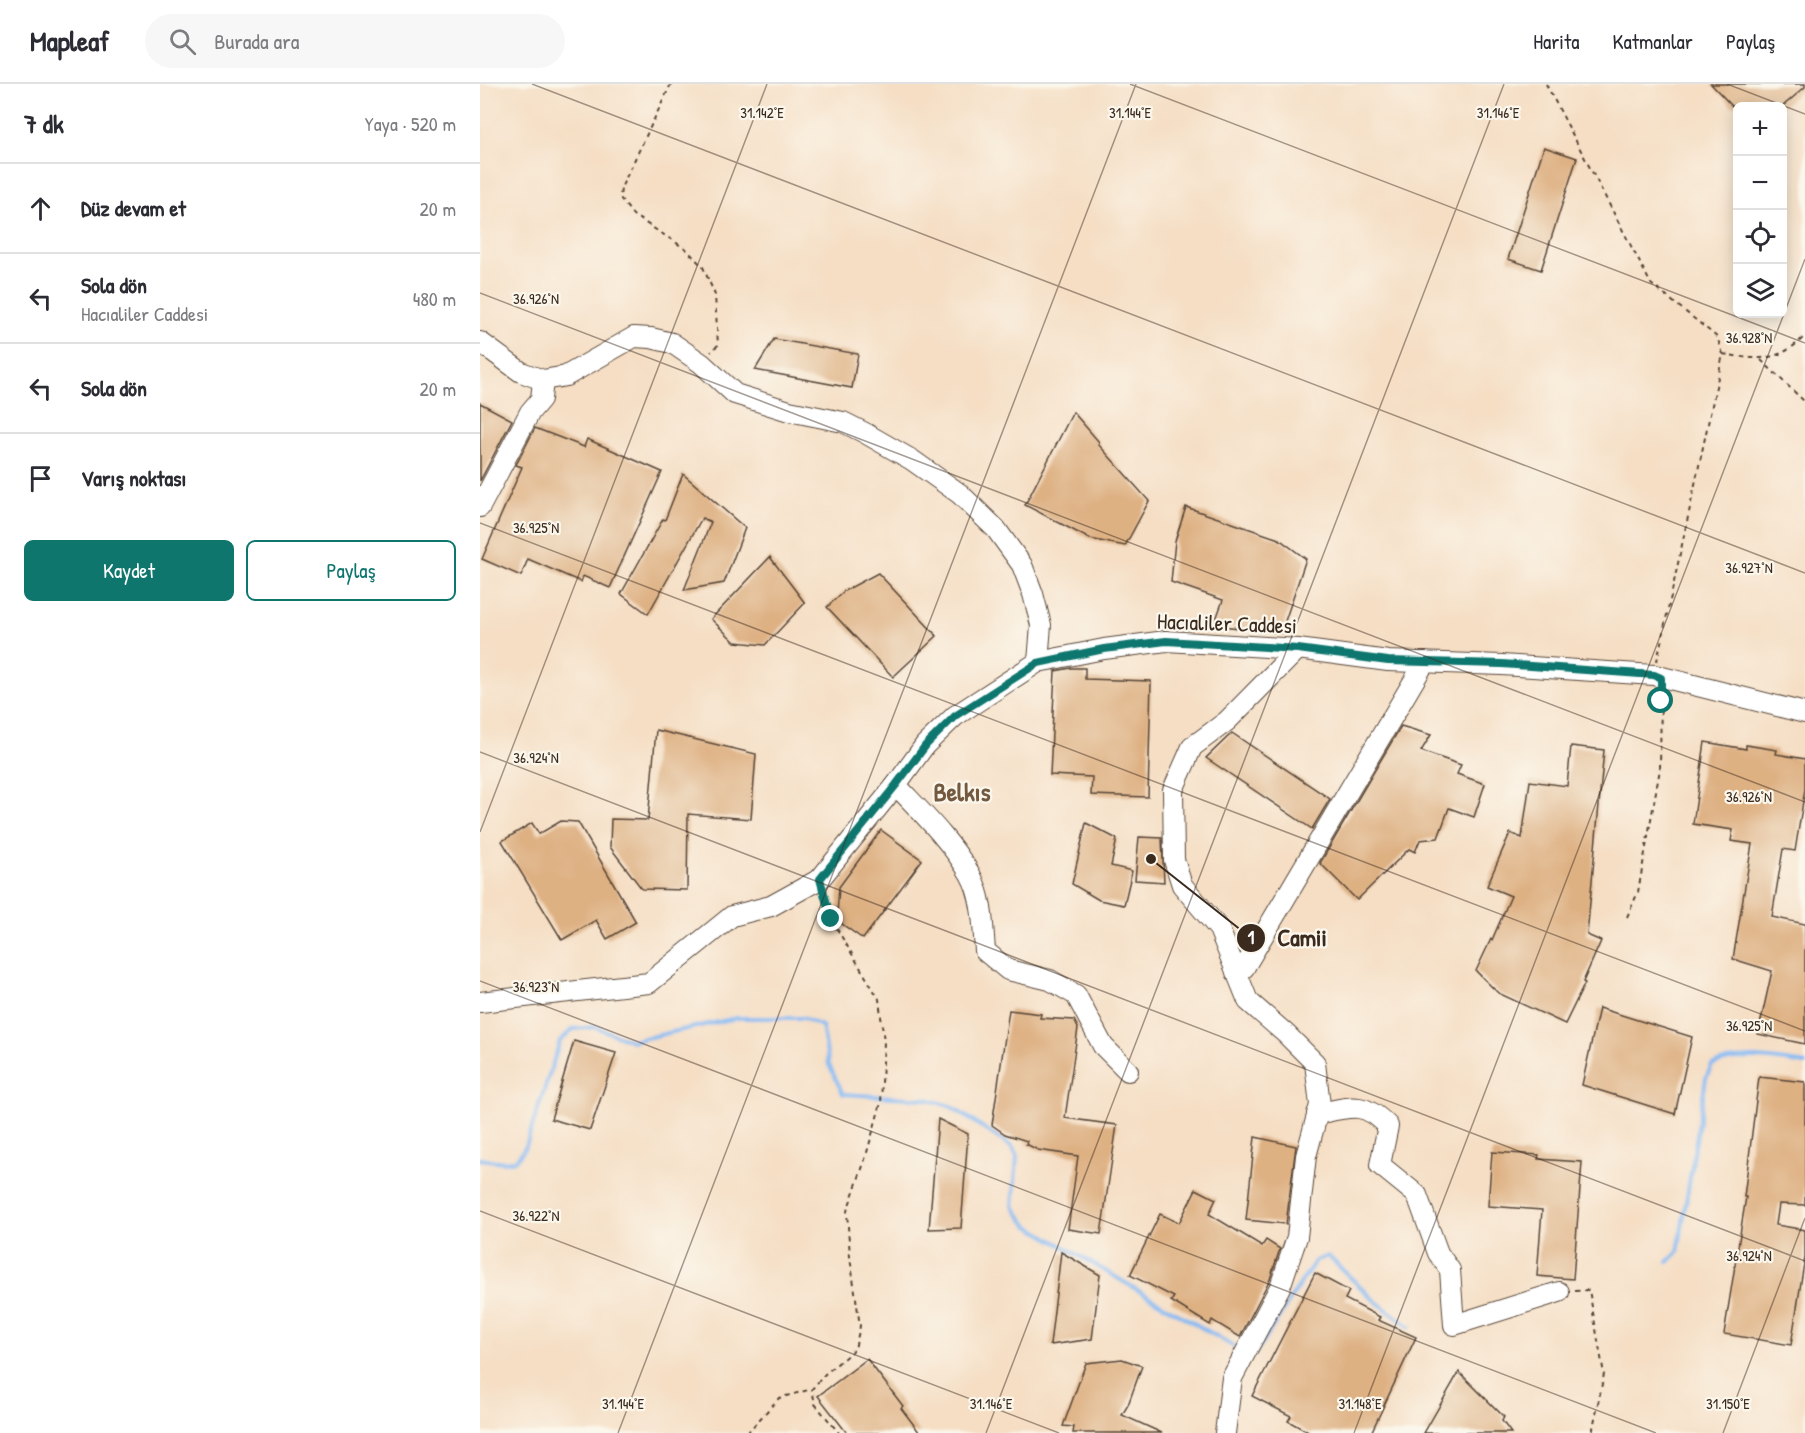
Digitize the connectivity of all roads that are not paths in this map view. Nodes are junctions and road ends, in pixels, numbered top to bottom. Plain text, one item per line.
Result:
1 (480, 342) edge
2 (543, 380) junction
3 (480, 507) edge
4 (1298, 649) junction
5 (1425, 662) junction
6 (1038, 663) junction
7 (1805, 712) edge
8 (896, 785) junction
9 (1236, 972) junction
10 (480, 1002) edge
11 (1128, 1071) dead end
12 (1317, 1114) junction
13 (1559, 1292) road end
14 (1225, 1433) edge

1 - 2 street
2 - 3 street
2 - 6 street
4 - 5 street, Hacıaliler Caddesi
4 - 6 street, Hacıaliler Caddesi
4 - 9 street
5 - 7 street, Hacıaliler Caddesi
5 - 9 street
6 - 8 street, Hacıaliler Caddesi
8 - 10 street, Hacıaliler Caddesi
8 - 11 street
9 - 12 street
12 - 13 street
12 - 14 street

